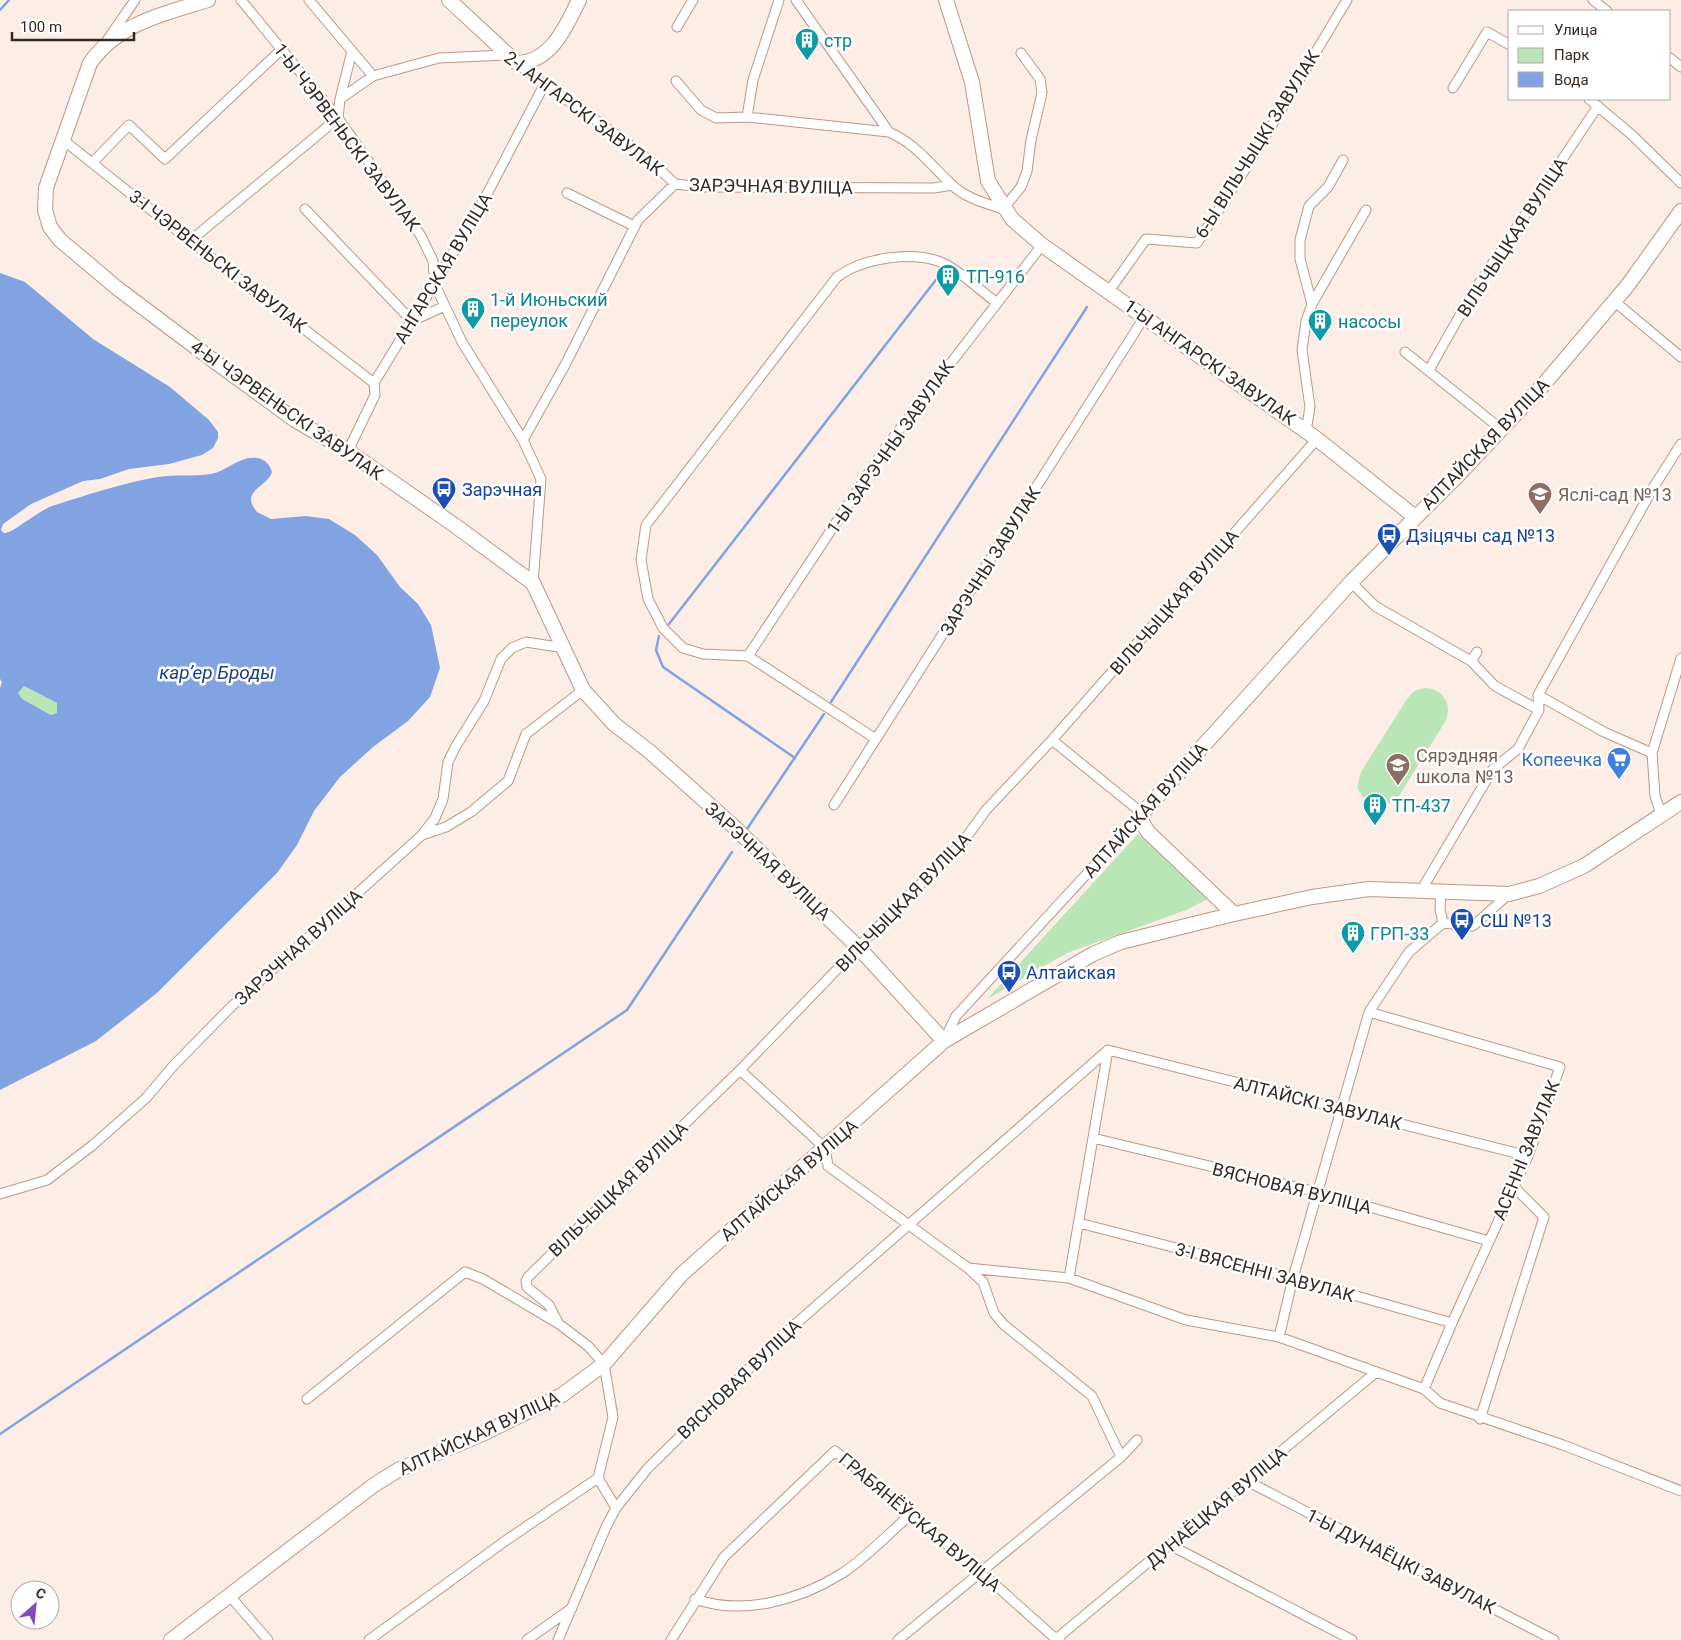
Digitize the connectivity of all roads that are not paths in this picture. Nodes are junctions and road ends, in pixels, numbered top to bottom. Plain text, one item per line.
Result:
1 (134, 0) edge
2 (208, 0) edge
3 (241, 0) edge
4 (309, 0) edge
5 (449, 0) edge
6 (580, 0) edge
7 (693, 0) edge
8 (779, 0) edge
9 (796, 0) edge
10 (946, 0) edge
11 (1347, 0) edge
12 (1592, 0) edge
13 (1607, 10) edge
14 (677, 27) dead end
15 (1508, 44) edge
16 (102, 47) junction
17 (282, 49) junction
18 (352, 51) junction
19 (1020, 53) dead end
20 (512, 59) junction
21 (373, 76) junction
22 (676, 81) dead end
23 (544, 86) junction
24 (1453, 88) dead end
25 (340, 99) junction
26 (1589, 100) edge
27 (1598, 106) junction
28 (746, 117) junction
29 (338, 118) junction
30 (889, 132) junction
31 (62, 139) junction
32 (1343, 160) dead end
33 (92, 163) junction
34 (1681, 183) edge
35 (675, 184) junction
36 (952, 185) junction
37 (567, 193) dead end
38 (305, 209) dead end
39 (1004, 209) junction
40 (1366, 210) dead end
41 (1681, 211) edge
42 (634, 226) junction
43 (190, 241) junction
44 (1042, 245) junction
45 (436, 285) junction
46 (1109, 291) junction
47 (1614, 301) junction
48 (996, 302) junction
49 (1312, 304) junction
50 (445, 306) junction
51 (1145, 316) junction
52 (412, 321) junction
53 (1405, 352) dead end
54 (1681, 357) edge
55 (1429, 370) junction
56 (374, 383) junction
57 (1501, 429) junction
58 (1312, 435) junction
59 (523, 440) junction
60 (1681, 444) edge
61 (348, 451) junction
62 (1415, 517) junction
63 (1351, 582) junction
64 (533, 583) junction
65 (564, 648) junction
66 (1477, 652) dead end
67 (748, 656) junction
68 (1681, 658) edge
69 (1471, 661) junction
70 (583, 690) junction
71 (1538, 695) junction
72 (1539, 710) junction
73 (876, 739) junction
74 (1052, 740) junction
75 (1652, 753) junction
76 (1681, 802) edge
77 (834, 805) dead end
78 (1661, 814) junction
79 (1140, 815) junction
80 (422, 835) junction
81 (1422, 889) junction
82 (1441, 892) junction
83 (1509, 894) junction
84 (1234, 914) junction
85 (1443, 923) junction
86 (859, 948) junction
87 (1369, 1012) junction
88 (944, 1041) junction
89 (1108, 1050) junction
90 (740, 1070) junction
91 (1340, 1109) junction
92 (1093, 1138) junction
93 (825, 1148) junction
94 (1528, 1156) junction
95 (1514, 1187) junction
96 (1317, 1192) junction
97 (0, 1194) edge
98 (1079, 1223) junction
99 (908, 1225) junction
100 (1489, 1242) junction
101 (968, 1268) junction
102 (1069, 1278) junction
103 (1292, 1278) junction
104 (1452, 1323) junction
105 (559, 1324) junction
106 (1279, 1337) junction
107 (604, 1364) junction
108 (1375, 1373) junction
109 (1424, 1389) junction
110 (307, 1399) dead end
111 (1480, 1418) junction
112 (1138, 1440) dead end
113 (1121, 1457) junction
114 (598, 1478) junction
115 (1247, 1481) junction
116 (1681, 1491) edge
117 (616, 1508) junction
118 (910, 1515) junction
119 (1170, 1545) junction
120 (982, 1573) junction
121 (229, 1594) junction
122 (695, 1599) junction
123 (572, 1607) junction
124 (171, 1640) edge
125 (268, 1640) edge
126 (368, 1640) edge
127 (527, 1640) edge
128 (558, 1640) edge
129 (671, 1640) edge
130 (898, 1640) edge
131 (1057, 1640) edge
132 (1352, 1640) edge
133 (1554, 1640) edge

1 - 16 street
2 - 16 main road
3 - 17 street, 1-Ы ЧЭРВЕНЬСКІ ЗАВУЛАК
4 - 18 street
5 - 20 main road, 2-І АНГАРСКІ ЗАВУЛАК
6 - 20 main road
7 - 14 street
8 - 28 street
9 - 30 street, 1-Ы АНГАРСКІ ЗАВУЛАК
10 - 39 main road, 1-Ы АНГАРСКІ ЗАВУЛАК
11 - 46 street, 6-Ы ВІЛЬЧЫЦКІ ЗАВУЛАК
12 - 13 street
15 - 24 street
16 - 31 main road
17 - 29 street, 1-Ы ЧЭРВЕНЬСКІ ЗАВУЛАК
17 - 33 street
18 - 21 street
18 - 25 street
19 - 39 street
20 - 21 street
20 - 23 street, 2-І АНГАРСКІ ЗАВУЛАК
21 - 25 street
22 - 28 street
23 - 35 street, 2-І АНГАРСКІ ЗАВУЛАК
23 - 45 street, АНГАРСКАЯ ВУЛІЦА
25 - 29 street
26 - 27 street
27 - 34 street
27 - 55 street, ВІЛЬЧЫЦКАЯ ВУЛІЦА
28 - 30 street
29 - 43 street
29 - 45 street, 1-Ы ЧЭРВЕНЬСКІ ЗАВУЛАК
30 - 36 street, 1-Ы АНГАРСКІ ЗАВУЛАК
31 - 33 street, 3-І ЧЭРВЕНЬСКІ ЗАВУЛАК
31 - 61 main road, 4-Ы ЧЭРВЕНЬСКІ ЗАВУЛАК
32 - 49 street
33 - 43 street, 3-І ЧЭРВЕНЬСКІ ЗАВУЛАК
35 - 36 street, ЗАРЭЧНАЯ ВУЛІЦА
35 - 42 street, ЗАРЭЧНАЯ ВУЛІЦА
36 - 39 street, 1-Ы АНГАРСКІ ЗАВУЛАК
37 - 42 street
38 - 52 street
39 - 44 main road, 1-Ы АНГАРСКІ ЗАВУЛАК
40 - 49 street
41 - 47 main road, АЛТАЙСКАЯ ВУЛІЦА
42 - 59 street, ЗАРЭЧНАЯ ВУЛІЦА
43 - 56 street, 3-І ЧЭРВЕНЬСКІ ЗАВУЛАК
44 - 46 main road, 1-Ы АНГАРСКІ ЗАВУЛАК
44 - 48 street, 1-Ы ЗАРЭЧНЫ ЗАВУЛАК
45 - 50 street, 1-Ы ЧЭРВЕНЬСКІ ЗАВУЛАК
45 - 52 street, АНГАРСКАЯ ВУЛІЦА
46 - 51 main road, 1-Ы АНГАРСКІ ЗАВУЛАК
47 - 54 street
47 - 57 main road, АЛТАЙСКАЯ ВУЛІЦА
48 - 67 street, 1-Ы ЗАРЭЧНЫ ЗАВУЛАК
48 - 67 street
49 - 58 street
50 - 52 street
50 - 59 street, 1-Ы ЧЭРВЕНЬСКІ ЗАВУЛАК
51 - 58 main road, 1-Ы АНГАРСКІ ЗАВУЛАК
51 - 73 street, ЗАРЭЧНЫ ЗАВУЛАК
52 - 56 street, АНГАРСКАЯ ВУЛІЦА
53 - 55 street
55 - 57 street
56 - 61 street, АНГАРСКАЯ ВУЛІЦА
57 - 62 main road, АЛТАЙСКАЯ ВУЛІЦА
58 - 62 main road, 1-Ы АНГАРСКІ ЗАВУЛАК
58 - 74 street, ВІЛЬЧЫЦКАЯ ВУЛІЦА
59 - 64 street, ЗАРЭЧНАЯ ВУЛІЦА
60 - 71 street
61 - 64 main road, 4-Ы ЧЭРВЕНЬСКІ ЗАВУЛАК
62 - 63 main road, АЛТАЙСКАЯ ВУЛІЦА
63 - 69 street
63 - 79 main road, АЛТАЙСКАЯ ВУЛІЦА
64 - 65 main road, ЗАРЭЧНАЯ ВУЛІЦА
65 - 70 main road, ЗАРЭЧНАЯ ВУЛІЦА
65 - 80 street
66 - 69 street
67 - 73 street
68 - 75 street
69 - 72 street
70 - 80 street, ЗАРЭЧНАЯ ВУЛІЦА
70 - 86 main road, ЗАРЭЧНАЯ ВУЛІЦА
71 - 72 street
71 - 75 street
72 - 81 street
73 - 77 street, ЗАРЭЧНЫ ЗАВУЛАК
74 - 79 street
74 - 86 street, ВІЛЬЧЫЦКАЯ ВУЛІЦА
75 - 78 street
76 - 78 main road, АЛТАЙСКАЯ ВУЛІЦА
78 - 83 main road, АЛТАЙСКАЯ ВУЛІЦА
79 - 84 main road
79 - 88 street, АЛТАЙСКАЯ ВУЛІЦА
80 - 97 street, ЗАРЭЧНАЯ ВУЛІЦА
81 - 82 main road, АЛТАЙСКАЯ ВУЛІЦА
81 - 84 main road, АЛТАЙСКАЯ ВУЛІЦА
82 - 83 main road, АЛТАЙСКАЯ ВУЛІЦА
82 - 85 street
83 - 85 street
84 - 88 main road, АЛТАЙСКАЯ ВУЛІЦА
85 - 87 street
86 - 88 main road, ЗАРЭЧНАЯ ВУЛІЦА
86 - 90 street, ВІЛЬЧЫЦКАЯ ВУЛІЦА
87 - 91 street
87 - 94 street, АСЕННІ ЗАВУЛАК
88 - 93 main road, АЛТАЙСКАЯ ВУЛІЦА
89 - 91 street, АЛТАЙСКІ ЗАВУЛАК
89 - 92 street
89 - 99 street, ВЯСНОВАЯ ВУЛІЦА
90 - 93 street
90 - 105 street, ВІЛЬЧЫЦКАЯ ВУЛІЦА
91 - 94 street, АЛТАЙСКІ ЗАВУЛАК
91 - 96 street
92 - 96 street, ВЯСНОВАЯ ВУЛІЦА
92 - 98 street
93 - 99 street
93 - 107 main road, АЛТАЙСКАЯ ВУЛІЦА
94 - 95 street, АСЕННІ ЗАВУЛАК
95 - 100 street, АСЕННІ ЗАВУЛАК
95 - 111 street
96 - 100 street, ВЯСНОВАЯ ВУЛІЦА
96 - 103 street
98 - 102 street
98 - 103 street, 3-І ВЯСЕННІ ЗАВУЛАК
99 - 101 street
99 - 117 street, ВЯСНОВАЯ ВУЛІЦА
100 - 104 street, АСЕННІ ЗАВУЛАК
101 - 102 street
101 - 113 street
102 - 106 street
103 - 104 street, 3-І ВЯСЕННІ ЗАВУЛАК
103 - 106 street
104 - 109 street, АСЕННІ ЗАВУЛАК
105 - 107 street
105 - 110 street
106 - 108 street
107 - 114 street
107 - 121 main road, АЛТАЙСКАЯ ВУЛІЦА
108 - 109 street
108 - 115 street, ДУНАЁЦКАЯ ВУЛІЦА
109 - 111 street
111 - 116 street
112 - 113 street
113 - 120 street
114 - 117 street
114 - 126 street
115 - 119 street, ДУНАЁЦКАЯ ВУЛІЦА
115 - 133 street, 1-Ы ДУНАЁЦКІ ЗАВУЛАК
117 - 123 street, ВЯСНОВАЯ ВУЛІЦА
118 - 120 street, ГРАБЯНЁЎСКАЯ ВУЛІЦА
118 - 122 street
118 - 122 street, ГРАБЯНЁЎСКАЯ ВУЛІЦА
119 - 131 street, ДУНАЁЦКАЯ ВУЛІЦА
119 - 132 street
120 - 130 street
120 - 131 street, ГРАБЯНЁЎСКАЯ ВУЛІЦА
121 - 124 main road, АЛТАЙСКАЯ ВУЛІЦА
121 - 125 street
122 - 129 street, ГРАБЯНЁЎСКАЯ ВУЛІЦА
123 - 127 street
123 - 128 street, ВЯСНОВАЯ ВУЛІЦА

